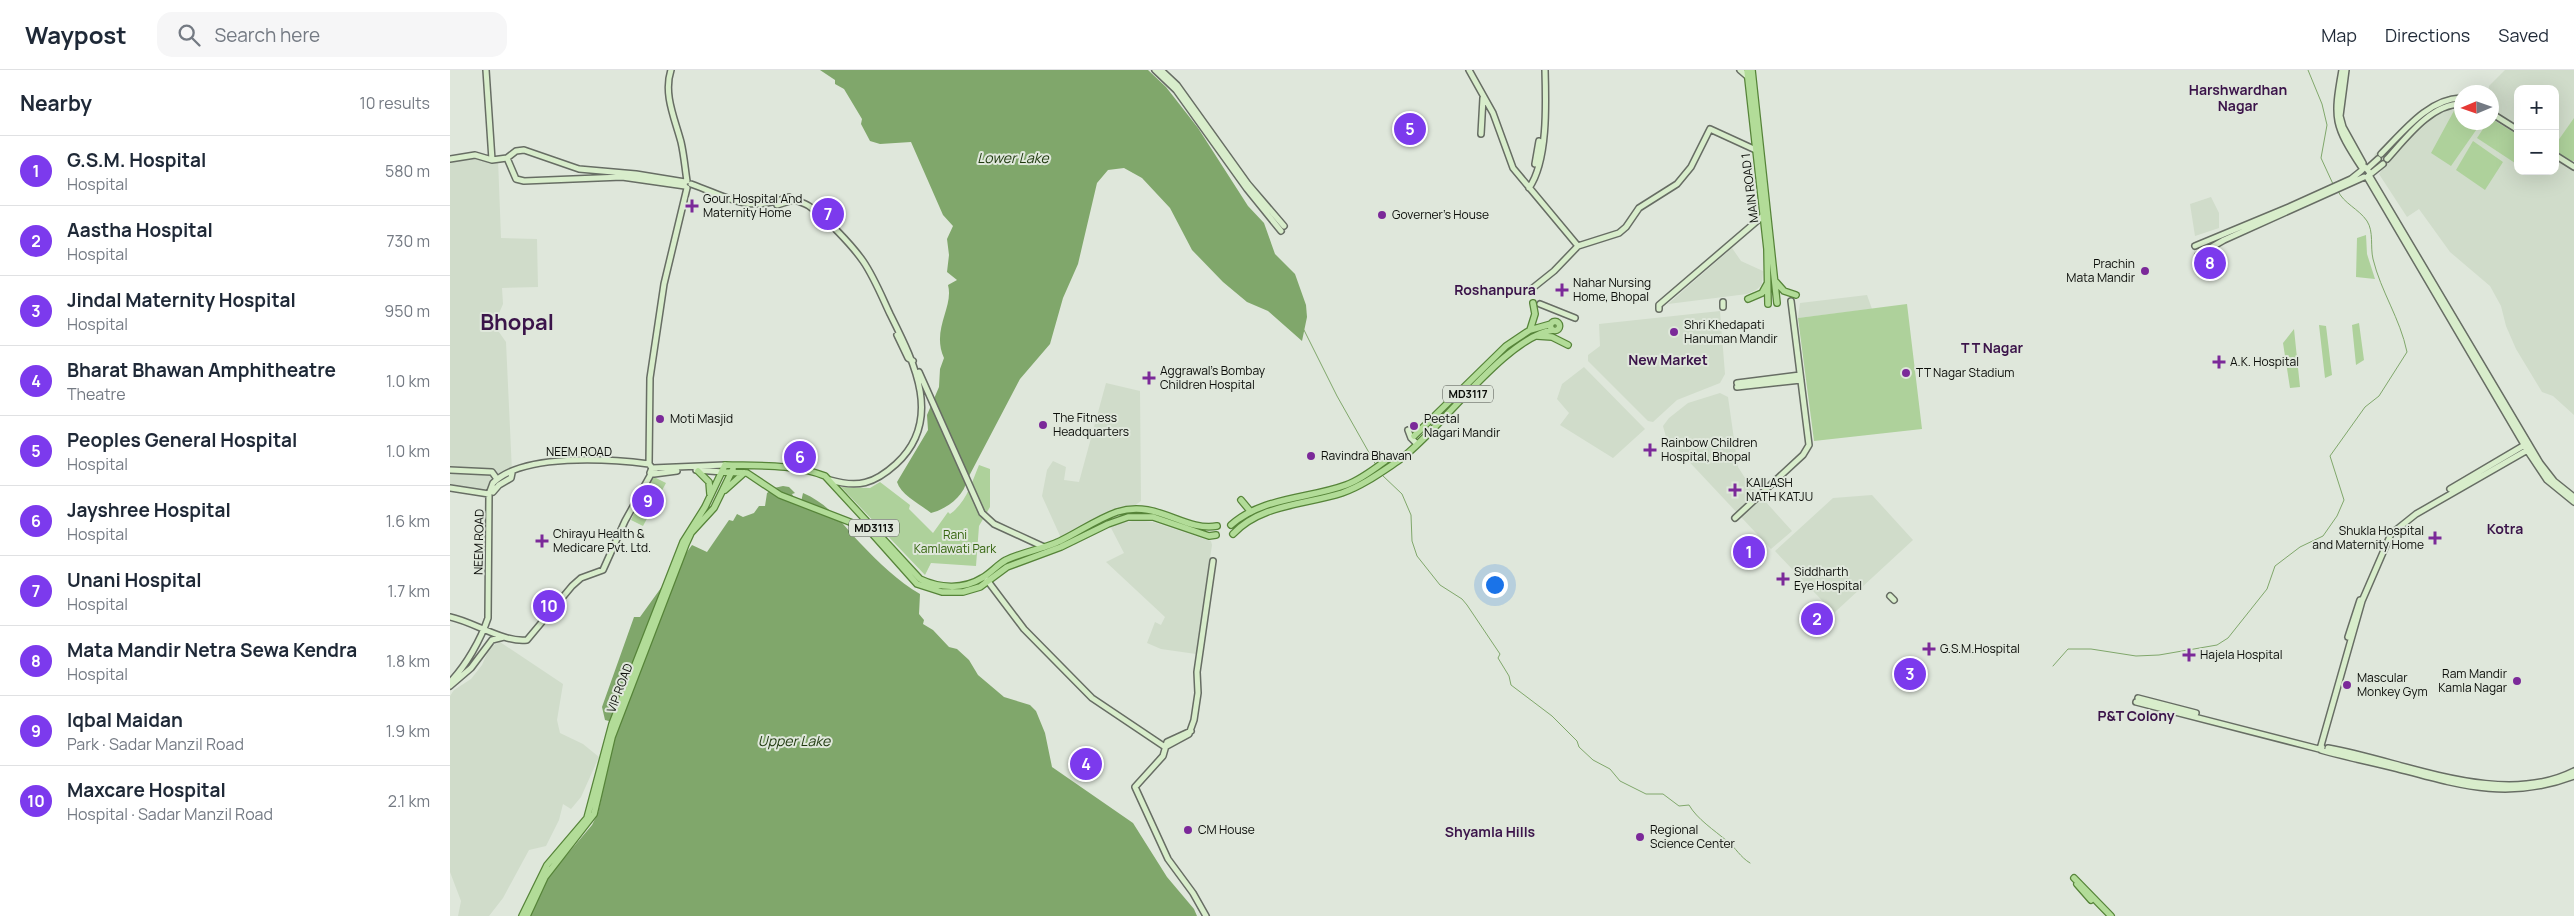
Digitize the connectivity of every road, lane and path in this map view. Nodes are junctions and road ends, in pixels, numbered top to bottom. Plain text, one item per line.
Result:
1 (486, 70) edge
2 (671, 70) edge
3 (1155, 70) edge
4 (1161, 70) edge
5 (1469, 70) edge
6 (1543, 70) edge
7 (1740, 70) edge
8 (1752, 70) edge
9 (2342, 70) edge
10 (2346, 70) edge
11 (1747, 73) edge
12 (1483, 95) junction
13 (2454, 98) edge
14 (2454, 107) edge
15 (2499, 118) edge
16 (2514, 127) edge
17 (1481, 134) dead end
18 (1759, 151) junction
19 (507, 158) junction
20 (2559, 158) edge
21 (450, 159) edge
22 (2387, 159) dead end
23 (492, 160) junction
24 (2383, 164) dead end
25 (2574, 167) edge
26 (2366, 172) junction
27 (602, 174) junction
28 (688, 185) junction
29 (1527, 186) junction
30 (2333, 190) junction
31 (1764, 215) junction
32 (1578, 246) junction
33 (2195, 246) dead end
34 (2198, 255) dead end
35 (1775, 280) junction
36 (1768, 282) junction
37 (1529, 291) dead end
38 (1796, 295) dead end
39 (1748, 299) dead end
40 (1791, 302) dead end
41 (1533, 303) dead end
42 (1777, 303) dead end
43 (1540, 304) dead end
44 (1768, 304) dead end
45 (1659, 309) dead end
46 (1575, 318) dead end
47 (1530, 330) junction
48 (1534, 336) junction
49 (1568, 345) dead end
50 (914, 364) junction
51 (1801, 377) junction
52 (1737, 385) dead end
53 (1414, 436) joint
54 (1417, 444) junction
55 (2527, 447) junction
56 (734, 466) junction
57 (724, 469) junction
58 (450, 470) edge
59 (652, 470) junction
60 (698, 471) junction
61 (732, 472) junction
62 (745, 473) junction
63 (1372, 474) junction
64 (512, 476) junction
65 (497, 478) junction
66 (830, 480) junction
67 (450, 488) edge
68 (491, 493) junction
69 (722, 493) junction
70 (710, 496) junction
71 (2574, 497) edge
72 (1241, 500) dead end
73 (2574, 502) edge
74 (1251, 512) junction
75 (1735, 518) dead end
76 (1231, 525) dead end
77 (1217, 526) dead end
78 (1234, 534) dead end
79 (1216, 535) dead end
80 (685, 543) junction
81 (1042, 546) junction
82 (1213, 561) dead end
83 (986, 579) junction
84 (450, 617) edge
85 (484, 629) junction
86 (507, 637) junction
87 (459, 674) junction
88 (450, 682) edge
89 (450, 686) edge
90 (2137, 700) dead end
91 (614, 725) junction
92 (1165, 747) junction
93 (2321, 748) junction
94 (2574, 771) edge
95 (2574, 776) edge
96 (522, 916) edge
97 (527, 916) edge
98 (1206, 916) edge
99 (2107, 916) edge
100 (2111, 916) edge

1 - 23 main road
2 - 28 main road
3 - 4 main road
5 - 12 main road
6 - 29 main road
7 - 11 main road
8 - 18 main road, MAIN ROAD 1
9 - 26 main road
10 - 26 main road
11 - 18 main road, MAIN ROAD 1
12 - 17 main road
12 - 29 main road
13 - 26 main road
14 - 22 main road
15 - 16 main road
18 - 31 main road, MAIN ROAD 1
18 - 32 main road
18 - 35 main road, MAIN ROAD 1
19 - 23 main road
19 - 27 main road
19 - 27 main road
20 - 25 main road
21 - 23 main road
24 - 26 main road
26 - 30 main road
26 - 55 main road
27 - 28 main road
28 - 50 main road
28 - 59 main road
29 - 32 main road
30 - 33 main road
30 - 34 main road
31 - 36 main road, MAIN ROAD 1
31 - 45 main road
32 - 37 main road
35 - 38 main road
35 - 42 main road, MAIN ROAD 1
36 - 39 main road
36 - 44 main road, MAIN ROAD 1
40 - 51 main road
41 - 47 main road
43 - 46 main road
47 - 48 main road, MD3117
47 - 53 main road, MD3117
48 - 49 main road
48 - 54 main road, MD3117
50 - 66 main road
50 - 81 main road
51 - 52 main road
51 - 75 main road
53 - 54 main road
54 - 63 main road, MD3117
55 - 71 main road
55 - 73 main road
55 - 93 main road
56 - 57 main road
56 - 61 main road, VIP ROAD
56 - 66 main road, MD3113
57 - 59 main road
57 - 60 main road
57 - 61 main road
57 - 70 main road, VIP ROAD
58 - 65 main road
59 - 60 main road
59 - 64 main road, NEEM ROAD
59 - 86 main road
60 - 70 main road
61 - 62 main road
61 - 69 main road, VIP ROAD
62 - 69 main road
62 - 83 main road, MD3113
63 - 74 main road, MD3117
63 - 78 main road, MD3117
64 - 65 main road
64 - 68 main road
65 - 68 main road, NEEM ROAD
66 - 83 main road, MD3113
67 - 68 main road
68 - 85 main road, NEEM ROAD
69 - 80 main road, VIP ROAD
70 - 80 main road, VIP ROAD
72 - 74 main road
74 - 76 main road, MD3117
77 - 81 main road, MD3113
79 - 83 main road, MD3113
80 - 91 main road, VIP ROAD
81 - 83 main road, MD3113
82 - 92 main road
83 - 92 main road
84 - 85 main road
85 - 86 main road
85 - 87 main road
86 - 87 main road
87 - 88 main road
87 - 89 main road
90 - 93 main road
91 - 96 main road, VIP ROAD
91 - 97 main road, VIP ROAD
92 - 98 main road
93 - 94 main road
93 - 95 main road
99 - 100 main road

